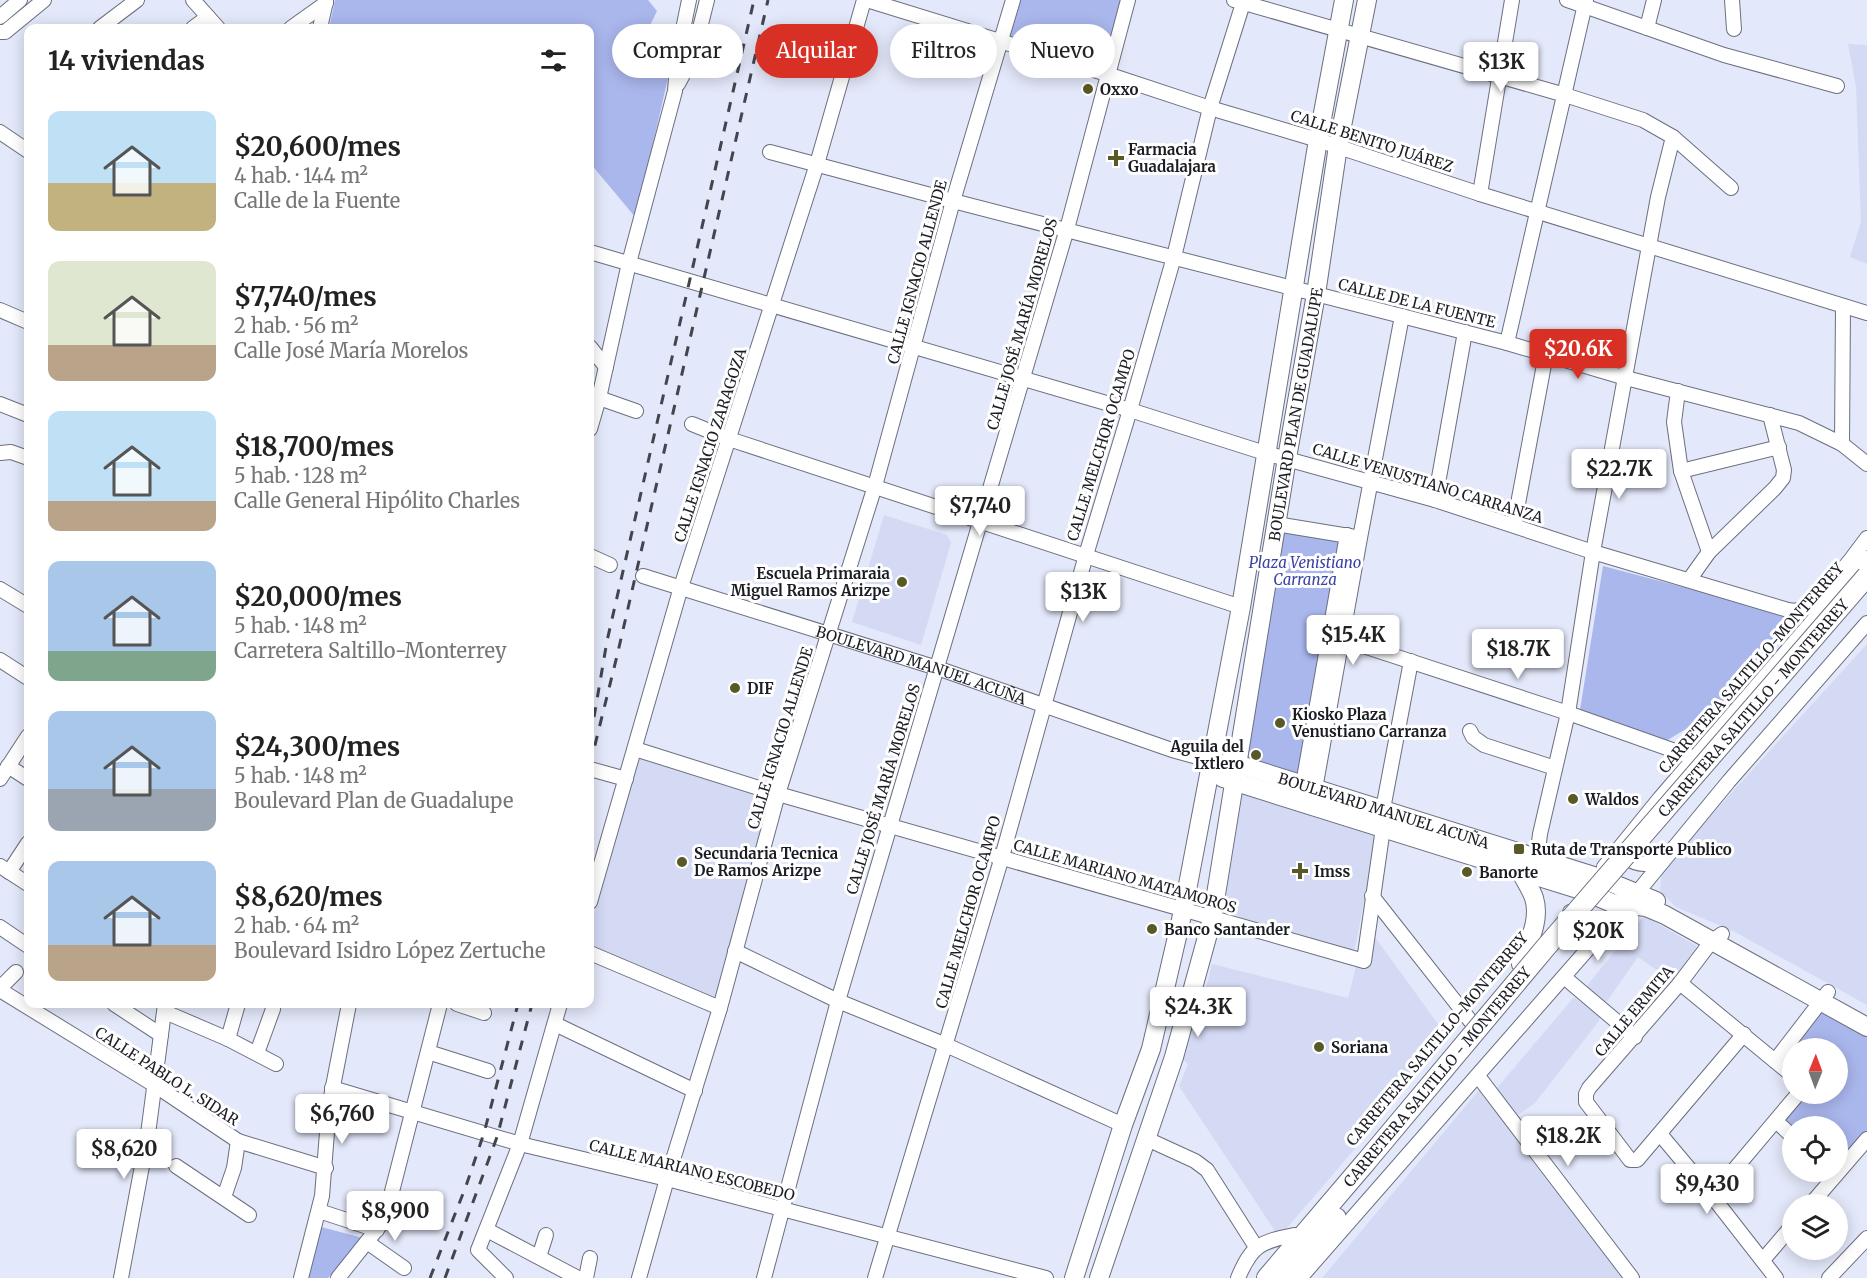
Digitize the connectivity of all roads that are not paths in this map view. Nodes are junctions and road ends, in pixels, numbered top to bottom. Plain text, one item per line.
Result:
1 (20, 0) edge
2 (44, 0) edge
3 (137, 0) edge
4 (193, 0) edge
5 (688, 0) edge
6 (866, 0) edge
7 (1013, 0) edge
8 (1128, 0) edge
9 (1344, 0) edge
10 (1367, 0) edge
11 (1512, 0) edge
12 (1566, 0) edge
13 (1654, 0) edge
14 (326, 1) edge
15 (1240, 1) edge
16 (1585, 3) edge
17 (1731, 3) edge
18 (706, 4) edge
19 (0, 17) edge
20 (208, 17) junction
21 (105, 24) edge
22 (199, 24) edge
23 (214, 24) edge
24 (296, 24) edge
25 (321, 24) edge
26 (1647, 28) junction
27 (1734, 29) dead end
28 (1339, 30) junction
29 (0, 32) edge
30 (1360, 36) junction
31 (1001, 42) junction
32 (1009, 44) edge
33 (1115, 46) edge
34 (1498, 76) junction
35 (1115, 77) edge
36 (1106, 78) edge
37 (1837, 86) dead end
38 (675, 91) junction
39 (1565, 95) junction
40 (1210, 108) junction
41 (0, 132) edge
42 (1672, 137) junction
43 (1318, 140) junction
44 (1338, 146) junction
45 (24, 148) edge
46 (770, 152) dead end
47 (817, 164) junction
48 (1731, 188) dead end
49 (1480, 194) junction
50 (953, 201) junction
51 (1538, 212) junction
52 (1067, 229) junction
53 (1650, 246) junction
54 (594, 253) edge
55 (1174, 257) junction
56 (629, 263) junction
57 (1294, 287) junction
58 (1316, 294) junction
59 (1844, 306) junction
60 (772, 307) junction
61 (0, 310) edge
62 (1867, 313) edge
63 (1402, 316) junction
64 (24, 320) edge
65 (1465, 332) junction
66 (1507, 343) junction
67 (914, 347) junction
68 (594, 352) edge
69 (1546, 354) junction
70 (606, 367) junction
71 (1626, 378) junction
72 (1023, 379) junction
73 (1678, 391) junction
74 (599, 398) junction
75 (0, 404) edge
76 (1130, 410) junction
77 (636, 411) dead end
78 (24, 413) edge
79 (594, 415) edge
80 (1770, 415) junction
81 (692, 424) dead end
82 (729, 439) junction
83 (1842, 444) junction
84 (1779, 447) junction
85 (0, 453) edge
86 (1265, 453) junction
87 (24, 457) edge
88 (1287, 458) junction
89 (1867, 464) edge
90 (1681, 471) junction
91 (1372, 483) junction
92 (875, 486) junction
93 (1436, 500) junction
94 (980, 521) junction
95 (1276, 524) junction
96 (1514, 525) junction
97 (1353, 536) junction
98 (1867, 538) edge
99 (1593, 552) junction
100 (1709, 552) junction
101 (1086, 555) junction
102 (594, 558) edge
103 (1867, 558) edge
104 (610, 565) dead end
105 (1857, 570) edge
106 (643, 576) dead end
107 (1689, 580) junction
108 (681, 587) junction
109 (0, 589) edge
110 (1867, 595) edge
111 (24, 604) edge
112 (1240, 606) junction
113 (1866, 626) edge
114 (829, 633) junction
115 (1336, 637) junction
116 (1411, 661) junction
117 (1, 664) edge
118 (937, 668) junction
119 (24, 676) edge
120 (1043, 705) junction
121 (1568, 713) junction
122 (1470, 731) dead end
123 (24, 742) edge
124 (635, 749) junction
125 (1695, 758) junction
126 (9, 766) junction
127 (1211, 768) junction
128 (1555, 768) junction
129 (594, 770) edge
130 (1236, 772) junction
131 (24, 776) edge
132 (0, 779) edge
133 (626, 779) junction
134 (1309, 787) junction
135 (778, 794) junction
136 (1383, 809) junction
137 (889, 825) junction
138 (1383, 828) junction
139 (1623, 842) junction
140 (24, 848) edge
141 (1002, 857) junction
142 (1537, 859) junction
143 (1663, 861) junction
144 (5, 869) edge
145 (1521, 872) junction
146 (1597, 877) junction
147 (24, 881) edge
148 (594, 888) edge
149 (1584, 891) junction
150 (1372, 896) junction
151 (1631, 900) junction
152 (1183, 910) junction
153 (1564, 913) junction
154 (1212, 919) junction
155 (0, 927) edge
156 (1599, 938) junction
157 (1717, 938) junction
158 (24, 943) edge
159 (735, 951) junction
160 (594, 955) edge
161 (1521, 964) junction
162 (16, 972) dead end
163 (1564, 977) junction
164 (1680, 983) junction
165 (0, 989) edge
166 (1825, 996) junction
167 (838, 1001) junction
168 (24, 1004) edge
169 (31, 1008) edge
170 (120, 1008) edge
171 (165, 1008) edge
172 (237, 1008) edge
173 (344, 1008) edge
174 (439, 1008) edge
175 (470, 1008) edge
176 (559, 1008) edge
177 (720, 1008) junction
178 (273, 1009) dead end
179 (484, 1013) dead end
180 (1867, 1013) edge
181 (1472, 1023) junction
182 (555, 1024) junction
183 (1867, 1027) edge
184 (1744, 1034) junction
185 (161, 1035) junction
186 (1635, 1037) junction
187 (228, 1039) junction
188 (946, 1045) junction
189 (428, 1052) junction
190 (257, 1053) junction
191 (1775, 1061) junction
192 (276, 1065) dead end
193 (1782, 1067) edge
194 (488, 1071) dead end
195 (1478, 1076) junction
196 (156, 1086) junction
197 (332, 1088) junction
198 (695, 1091) junction
199 (1790, 1104) edge
200 (412, 1111) junction
201 (1776, 1121) junction
202 (1123, 1125) junction
203 (1782, 1127) edge
204 (1660, 1134) junction
205 (1148, 1139) junction
206 (1867, 1139) edge
207 (238, 1141) junction
208 (520, 1144) junction
209 (1848, 1159) edge
210 (176, 1166) dead end
211 (326, 1168) junction
212 (1369, 1170) junction
213 (667, 1179) junction
214 (1828, 1182) edge
215 (1819, 1194) edge
216 (1712, 1196) junction
217 (224, 1197) junction
218 (319, 1210) junction
219 (783, 1210) junction
220 (249, 1215) dead end
221 (377, 1230) junction
222 (487, 1230) junction
223 (546, 1235) dead end
224 (1294, 1235) junction
225 (889, 1237) junction
226 (1782, 1238) edge
227 (1867, 1238) edge
228 (367, 1242) junction
229 (1256, 1247) junction
230 (539, 1257) junction
231 (590, 1258) dead end
232 (1763, 1260) junction
233 (404, 1268) dead end
234 (1275, 1276) edge
235 (121, 1278) edge
236 (301, 1278) edge
237 (338, 1278) edge
238 (506, 1278) edge
239 (578, 1278) edge
240 (586, 1278) edge
241 (639, 1278) edge
242 (764, 1278) edge
243 (875, 1278) edge
244 (1046, 1278) edge
245 (1074, 1278) edge
246 (1099, 1278) edge
247 (1238, 1278) edge
248 (1300, 1278) edge
249 (1632, 1278) edge
250 (1776, 1278) edge
251 (1829, 1278) edge

1 - 19 street
2 - 29 street
3 - 21 street
4 - 20 street
5 - 18 street
5 - 38 street
6 - 31 street, CALLE BENITO JUÁREZ
6 - 47 street, CALLE IGNACIO ZARAGOZA
7 - 31 street, CALLE IGNACIO ALLENDE
8 - 33 street, CALLE JOSÉ MARÍA MORELOS
9 - 28 main road, BOULEVARD PLAN DE GUADALUPE
10 - 30 main road, BOULEVARD PLAN DE GUADALUPE
11 - 34 street
12 - 16 street
13 - 26 street
14 - 24 street
14 - 25 street
15 - 28 street
15 - 40 street, CALLE MELCHOR OCAMPO
16 - 26 street
16 - 39 street
17 - 27 street
18 - 38 street
20 - 22 street
20 - 23 street
26 - 37 street
28 - 30 street
28 - 43 main road, BOULEVARD PLAN DE GUADALUPE
30 - 34 street
30 - 44 main road, BOULEVARD PLAN DE GUADALUPE
31 - 32 street, CALLE BENITO JUÁREZ
31 - 50 street, CALLE IGNACIO ALLENDE
34 - 39 street
34 - 49 street
35 - 40 street, CALLE BENITO JUÁREZ
36 - 52 street, CALLE JOSÉ MARÍA MORELOS
38 - 56 street
39 - 42 street
39 - 51 street
40 - 43 street, CALLE BENITO JUÁREZ
40 - 55 street, CALLE MELCHOR OCAMPO
41 - 45 street
42 - 48 street
42 - 53 street
43 - 44 street, CALLE BENITO JUÁREZ
43 - 57 main road, BOULEVARD PLAN DE GUADALUPE
44 - 49 street, CALLE BENITO JUÁREZ
44 - 58 main road, BOULEVARD PLAN DE GUADALUPE
46 - 47 street, CALLE DE LA FUENTE
47 - 50 street, CALLE DE LA FUENTE
47 - 60 street, CALLE IGNACIO ZARAGOZA
49 - 51 street, CALLE BENITO JUÁREZ
50 - 52 street, CALLE DE LA FUENTE
50 - 67 street, CALLE IGNACIO ALLENDE
51 - 53 street, CALLE BENITO JUÁREZ
51 - 66 street
52 - 55 street, CALLE DE LA FUENTE
52 - 72 street, CALLE JOSÉ MARÍA MORELOS
53 - 59 street, CALLE BENITO JUÁREZ
53 - 71 street
54 - 56 street, CALLE VENUSTIANO CARRANZA
55 - 57 street, CALLE DE LA FUENTE
55 - 76 street, CALLE MELCHOR OCAMPO
56 - 60 street, CALLE VENUSTIANO CARRANZA
56 - 70 street
57 - 58 street, CALLE DE LA FUENTE
57 - 86 main road, BOULEVARD PLAN DE GUADALUPE
58 - 63 street, CALLE DE LA FUENTE
58 - 88 main road, BOULEVARD PLAN DE GUADALUPE
59 - 62 street, CALLE BENITO JUÁREZ
59 - 83 street
60 - 67 street, CALLE VENUSTIANO CARRANZA
60 - 82 street, CALLE IGNACIO ZARAGOZA
61 - 64 street
63 - 65 street, CALLE DE LA FUENTE
63 - 91 street
65 - 66 street, CALLE DE LA FUENTE
65 - 93 street
66 - 69 street, CALLE DE LA FUENTE
67 - 72 street, CALLE VENUSTIANO CARRANZA
67 - 92 street, CALLE IGNACIO ALLENDE
68 - 70 street
69 - 71 street, CALLE DE LA FUENTE
69 - 96 street
70 - 74 street
71 - 73 street, CALLE DE LA FUENTE
71 - 99 street
72 - 76 street, CALLE VENUSTIANO CARRANZA
72 - 94 street, CALLE JOSÉ MARÍA MORELOS
73 - 80 street, CALLE DE LA FUENTE
73 - 90 street
74 - 77 street
74 - 79 street
75 - 78 street
76 - 86 street, CALLE VENUSTIANO CARRANZA
76 - 101 street, CALLE MELCHOR OCAMPO
80 - 83 street, CALLE DE LA FUENTE
80 - 84 street
81 - 82 street
82 - 92 street
82 - 108 street, CALLE IGNACIO ZARAGOZA
83 - 89 street, CALLE DE LA FUENTE
84 - 90 street
84 - 100 street
85 - 87 street
86 - 88 street, CALLE VENUSTIANO CARRANZA
86 - 112 main road, BOULEVARD PLAN DE GUADALUPE
88 - 91 street, CALLE VENUSTIANO CARRANZA
88 - 95 main road, BOULEVARD PLAN DE GUADALUPE
90 - 100 street
91 - 93 street, CALLE VENUSTIANO CARRANZA
91 - 97 street
92 - 94 street
92 - 114 street, CALLE IGNACIO ALLENDE
93 - 96 street, CALLE VENUSTIANO CARRANZA
94 - 101 street
94 - 118 street, CALLE JOSÉ MARÍA MORELOS
95 - 97 street
95 - 130 main road, BOULEVARD PLAN DE GUADALUPE
96 - 99 street, CALLE VENUSTIANO CARRANZA
97 - 115 street
98 - 105 street
99 - 107 street, CALLE VENUSTIANO CARRANZA
99 - 121 street
100 - 107 street
101 - 112 street
101 - 120 street, CALLE MELCHOR OCAMPO
102 - 104 street
103 - 105 street, CARRETERA SALTILLO-MONTERREY
105 - 107 street, CALLE VENUSTIANO CARRANZA
105 - 125 street, CARRETERA SALTILLO-MONTERREY
105 - 212 highway, CARRETERA SALTILLO - MONTERREY, bridge
106 - 108 street, BOULEVARD MANUEL ACUÑA
108 - 114 street, BOULEVARD MANUEL ACUÑA
108 - 124 street, CALLE IGNACIO ZARAGOZA
109 - 111 street
110 - 212 highway, CARRETERA SALTILLO - MONTERREY
112 - 127 main road, BOULEVARD PLAN DE GUADALUPE
113 - 143 street
114 - 118 street, BOULEVARD MANUEL ACUÑA
114 - 135 street, CALLE IGNACIO ALLENDE
115 - 116 street
115 - 134 street
116 - 121 street
116 - 136 street
117 - 119 street
118 - 120 street, BOULEVARD MANUEL ACUÑA
118 - 137 street, CALLE JOSÉ MARÍA MORELOS
120 - 127 street, BOULEVARD MANUEL ACUÑA
120 - 141 street, CALLE MELCHOR OCAMPO
121 - 125 street
121 - 128 street
122 - 128 street
123 - 126 street
124 - 133 street, CALLE IGNACIO ZARAGOZA
124 - 135 street, CALLE MARIANO MATAMOROS
125 - 139 street, CARRETERA SALTILLO-MONTERREY
126 - 131 street
126 - 132 street
127 - 130 main road, BOULEVARD MANUEL ACUÑA
127 - 152 main road, BOULEVARD PLAN DE GUADALUPE
128 - 142 street
129 - 133 street
130 - 134 main road, BOULEVARD MANUEL ACUÑA
130 - 138 main road, BOULEVARD MANUEL ACUÑA
130 - 154 main road, BOULEVARD PLAN DE GUADALUPE
133 - 148 street, CALLE IGNACIO ZARAGOZA
134 - 136 main road, BOULEVARD MANUEL ACUÑA
135 - 137 street, CALLE MARIANO MATAMOROS
135 - 159 street, CALLE IGNACIO ALLENDE
136 - 142 main road, BOULEVARD MANUEL ACUÑA
137 - 141 street, CALLE MARIANO MATAMOROS
137 - 167 street, CALLE JOSÉ MARÍA MORELOS
138 - 145 main road, BOULEVARD MANUEL ACUÑA
138 - 150 street
139 - 143 street
139 - 146 street, CARRETERA SALTILLO-MONTERREY
140 - 144 street
141 - 152 street, CALLE MARIANO MATAMOROS
141 - 188 street, CALLE MELCHOR OCAMPO
142 - 146 main road, BOULEVARD MANUEL ACUÑA
143 - 151 street
144 - 147 street
145 - 149 main road, BOULEVARD MANUEL ACUÑA
145 - 161 main road
146 - 149 street, CARRETERA SALTILLO-MONTERREY
146 - 151 main road, BOULEVARD MANUEL ACUÑA
149 - 151 main road, BOULEVARD MANUEL ACUÑA
149 - 153 street, CARRETERA SALTILLO-MONTERREY
150 - 154 street, CALLE MARIANO MATAMOROS
150 - 181 street
151 - 156 street
151 - 157 main road, BOULEVARD MANUEL ACUÑA
152 - 154 street, CALLE MARIANO MATAMOROS
152 - 202 main road, BOULEVARD PLAN DE GUADALUPE
153 - 156 street
153 - 161 street, CARRETERA SALTILLO-MONTERREY
154 - 205 main road, BOULEVARD PLAN DE GUADALUPE
155 - 158 street
156 - 163 street
157 - 164 street, CALLE ERMITA
157 - 166 main road, BOULEVARD MANUEL ACUÑA
159 - 167 street
159 - 177 street, CALLE IGNACIO ALLENDE
160 - 177 street
161 - 181 street, CARRETERA SALTILLO-MONTERREY
162 - 165 street
163 - 186 street
163 - 195 street
164 - 184 street
164 - 186 street, CALLE ERMITA
165 - 168 street, CALLE PABLO L. SIDAR
166 - 180 main road, BOULEVARD MANUEL ACUÑA
166 - 183 main road, BOULEVARD MANUEL ACUÑA
166 - 191 street
167 - 188 street
167 - 219 street, CALLE JOSÉ MARÍA MORELOS
169 - 196 street, CALLE PABLO L. SIDAR
170 - 185 street
171 - 185 street
171 - 187 street
172 - 187 street
173 - 197 street
174 - 189 street
175 - 179 street
176 - 182 street
177 - 198 street, CALLE IGNACIO ALLENDE
178 - 190 street
181 - 224 street, CARRETERA SALTILLO-MONTERREY
182 - 198 street
182 - 208 street
184 - 191 street
184 - 204 street
185 - 196 street
186 - 204 street, CALLE ERMITA
187 - 190 street
188 - 202 street
188 - 225 street, CALLE MELCHOR OCAMPO
189 - 194 street
189 - 200 street
190 - 192 street
191 - 193 street
195 - 248 street
195 - 249 street
196 - 207 street, CALLE PABLO L. SIDAR
196 - 235 street
197 - 200 street, CALLE MARIANO ESCOBEDO
197 - 211 street
198 - 213 street, CALLE IGNACIO ALLENDE
199 - 201 street
200 - 208 street, CALLE MARIANO ESCOBEDO
200 - 221 street
201 - 203 street
201 - 216 street
202 - 245 main road, BOULEVARD PLAN DE GUADALUPE
204 - 216 street
205 - 229 street
205 - 246 main road, BOULEVARD PLAN DE GUADALUPE
206 - 209 street
207 - 211 street, CALLE PABLO L. SIDAR
207 - 217 street
208 - 213 street, CALLE MARIANO ESCOBEDO
208 - 222 street
210 - 217 street
211 - 218 street
212 - 234 highway, CARRETERA SALTILLO - MONTERREY
213 - 219 street, CALLE MARIANO ESCOBEDO
213 - 241 street, CALLE IGNACIO ALLENDE
214 - 215 street
216 - 232 street
217 - 220 street
218 - 221 street
218 - 236 street
219 - 225 street, CALLE MARIANO ESCOBEDO
219 - 242 street, CALLE JOSÉ MARÍA MORELOS
221 - 228 street
222 - 230 street
222 - 238 street
223 - 230 street
224 - 229 street
224 - 234 street, CARRETERA SALTILLO-MONTERREY
225 - 243 street, CALLE MELCHOR OCAMPO
225 - 244 street, CALLE MARIANO ESCOBEDO
226 - 232 street
227 - 251 street
228 - 233 street
228 - 237 street
229 - 247 street
230 - 239 street
231 - 240 street
232 - 250 street

